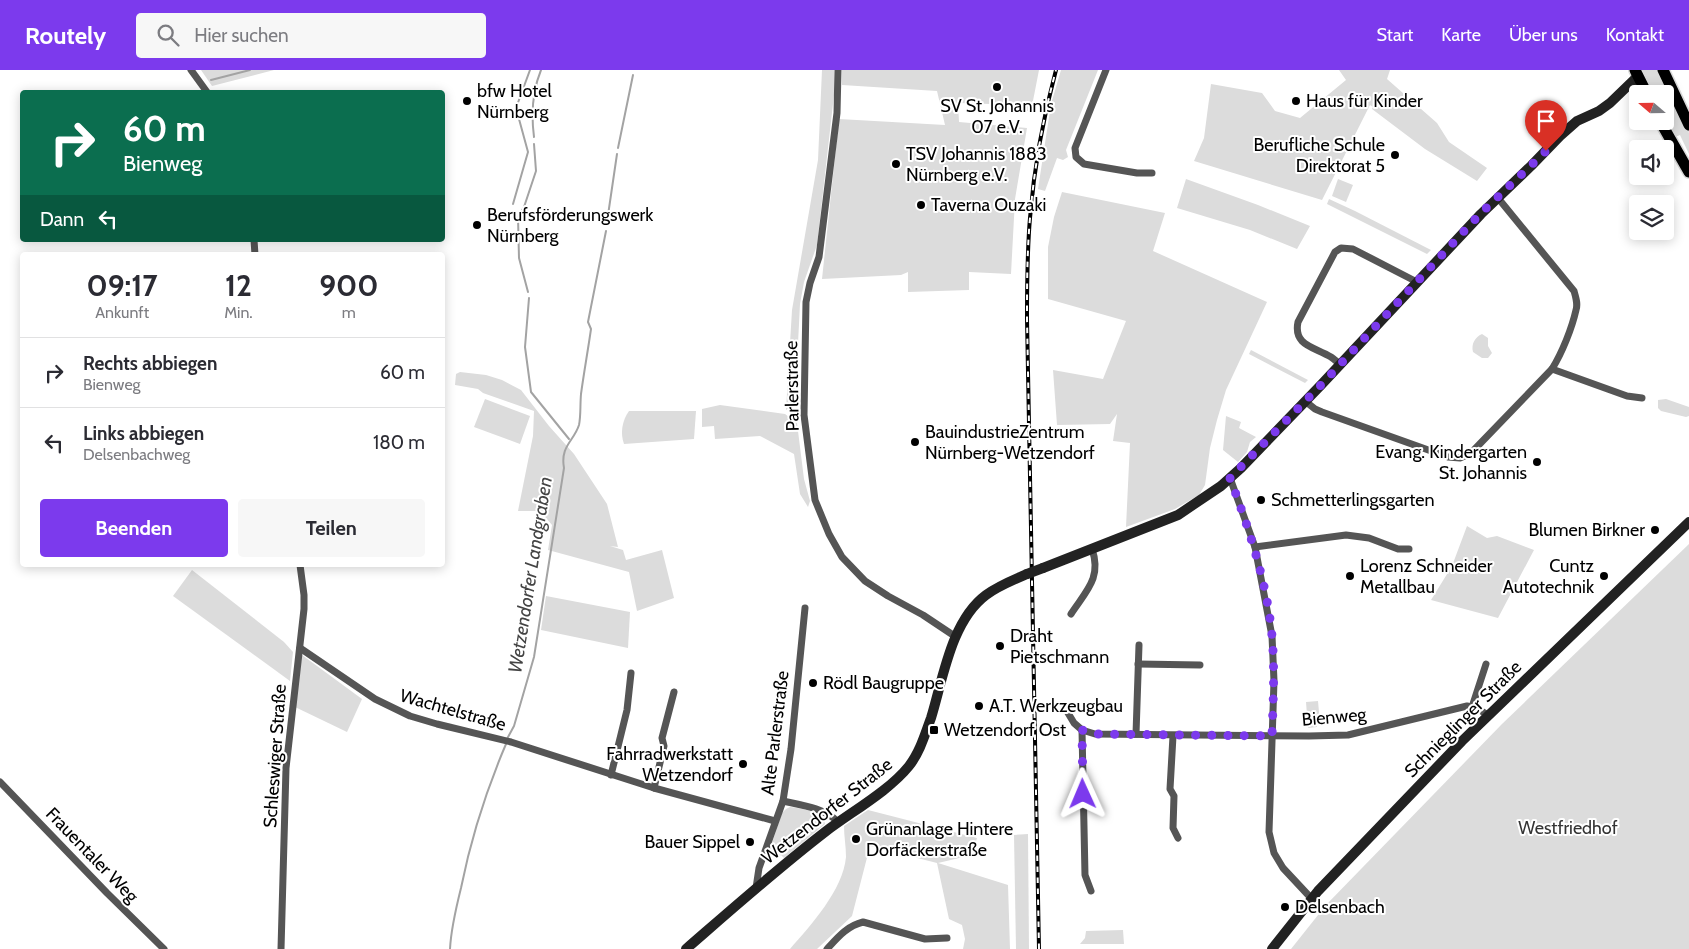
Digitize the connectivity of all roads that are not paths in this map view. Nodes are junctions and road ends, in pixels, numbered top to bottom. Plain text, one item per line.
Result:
1 (191, 70) edge
2 (838, 70) edge
3 (1106, 70) edge
4 (1664, 70) edge
5 (1637, 73) edge
6 (1643, 85) edge
7 (206, 90) edge
8 (1689, 125) edge
9 (1665, 130) edge
10 (1689, 172) edge
11 (1152, 173) dead end
12 (1498, 198) junction
13 (1417, 282) junction
14 (1340, 364) junction
15 (1552, 369) junction
16 (1642, 398) dead end
17 (1305, 400) junction
18 (1230, 478) junction
19 (1689, 522) edge
20 (1255, 547) junction
21 (1092, 549) junction
22 (1409, 549) dead end
23 (300, 567) edge
24 (804, 608) dead end
25 (1071, 614) dead end
26 (956, 637) junction
27 (1139, 646) dead end
28 (300, 648) junction
29 (1138, 664) junction
30 (1486, 664) dead end
31 (1200, 666) dead end
32 (631, 673) dead end
33 (674, 692) dead end
34 (1472, 707) junction
35 (1065, 708) dead end
36 (1488, 715) junction
37 (1082, 730) junction
38 (1136, 734) junction
39 (1173, 736) junction
40 (1272, 736) junction
41 (611, 775) junction
42 (0, 782) edge
43 (654, 788) junction
44 (783, 801) junction
45 (775, 821) junction
46 (838, 822) junction
47 (1178, 838) dead end
48 (756, 888) junction
49 (1091, 891) dead end
50 (1311, 898) junction
51 (947, 938) dead end
52 (164, 949) edge
53 (280, 949) edge
54 (686, 949) edge
55 (827, 949) edge
56 (1272, 949) edge

1 - 7 street
2 - 26 street, Parlerstraße
3 - 11 street
4 - 8 main road
5 - 6 main road
5 - 12 street, Wetzendorfer Straße
9 - 10 main road
12 - 13 street, Wetzendorfer Straße
12 - 15 street
13 - 14 street, Wetzendorfer Straße
13 - 14 street
14 - 17 street, Wetzendorfer Straße
15 - 16 street
15 - 17 street
17 - 18 street, Wetzendorfer Straße
18 - 20 street
18 - 21 street, Wetzendorfer Straße
19 - 36 street, Schnieglinger Straße
20 - 22 street
20 - 40 street
21 - 25 street
21 - 26 street, Wetzendorfer Straße, bridge
23 - 28 street, Schleswiger Straße
24 - 44 street, Alte Parlerstraße
26 - 46 street, Wetzendorfer Straße
27 - 29 street
28 - 41 street, Wachtelstraße
28 - 53 street, Schleswiger Straße
29 - 31 street
29 - 38 street
30 - 34 street
32 - 41 street
33 - 43 street
34 - 36 street
34 - 40 street, Bienweg
35 - 37 street
36 - 50 street, Schnieglinger Straße
37 - 38 street, Bienweg
37 - 49 street
38 - 39 street, Bienweg
39 - 40 street, Bienweg
39 - 47 street
40 - 50 street
41 - 43 street, Wachtelstraße
42 - 52 street, Frauentaler Weg
43 - 45 street, Wachtelstraße
44 - 45 street, Alte Parlerstraße
44 - 46 street
45 - 48 street, Alte Parlerstraße
46 - 48 street, Wetzendorfer Straße
48 - 54 street, Wetzendorfer Straße
50 - 56 street, Schnieglinger Straße
51 - 55 street

